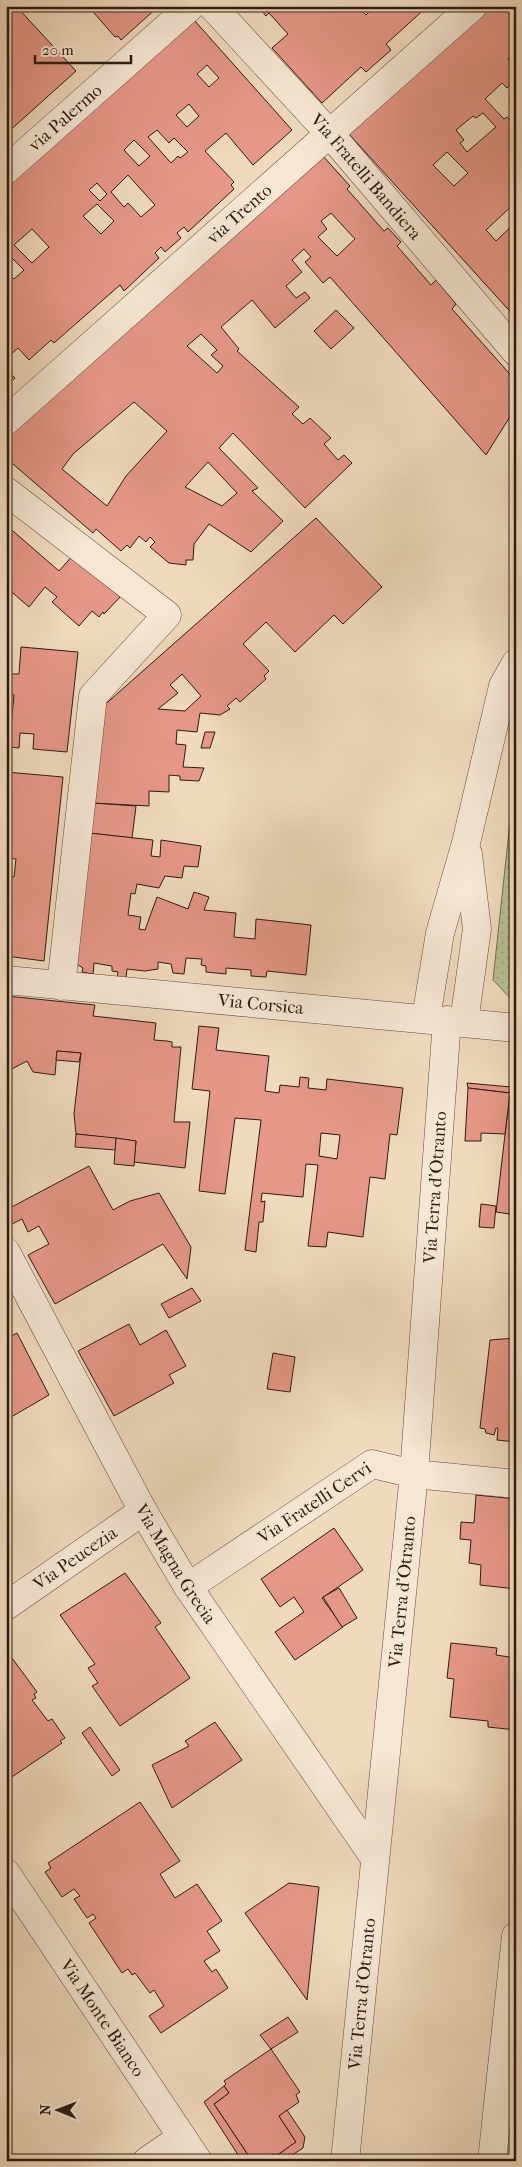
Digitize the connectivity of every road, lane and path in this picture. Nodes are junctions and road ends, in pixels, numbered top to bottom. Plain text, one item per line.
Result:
1 (191, 6) edge
2 (212, 6) edge
3 (473, 6) edge
4 (330, 134) junction
5 (6, 170) edge
6 (516, 352) edge
7 (6, 421) edge
8 (6, 491) edge
9 (516, 663) edge
10 (466, 843) junction
11 (6, 980) edge
12 (61, 986) junction
13 (446, 1020) junction
14 (516, 1028) edge
15 (6, 1252) edge
16 (414, 1474) junction
17 (516, 1484) edge
18 (143, 1511) junction
19 (188, 1588) junction
20 (6, 1606) edge
21 (374, 1857) junction
22 (6, 1873) edge
23 (516, 1936) edge
24 (182, 2137) junction
25 (147, 2161) edge
26 (198, 2161) edge
27 (345, 2161) edge
28 (492, 2161) edge

1 - 5 street, via Palermo
2 - 4 street, Via Fratelli Bandiera
3 - 4 street, via Trento
4 - 6 street, Via Fratelli Bandiera
4 - 7 street, via Trento
8 - 12 street
9 - 10 street
10 - 13 street
10 - 13 street
11 - 12 street, Via Corsica
12 - 13 street, Via Corsica
13 - 14 street, Via Corsica
13 - 16 street, Via Terra d'Otranto
15 - 18 street, Via Magna Grecia
16 - 17 street, Via Fratelli Cervi
16 - 19 street, Via Fratelli Cervi
16 - 21 street, Via Terra d'Otranto
18 - 19 street, Via Magna Grecia
18 - 20 street, Via Peucezia
19 - 21 street, Via Magna Grecia
21 - 27 street, Via Terra d'Otranto
22 - 24 street, Via Monte Bianco
23 - 28 street
24 - 25 street
24 - 26 street, Via Monte Bianco

